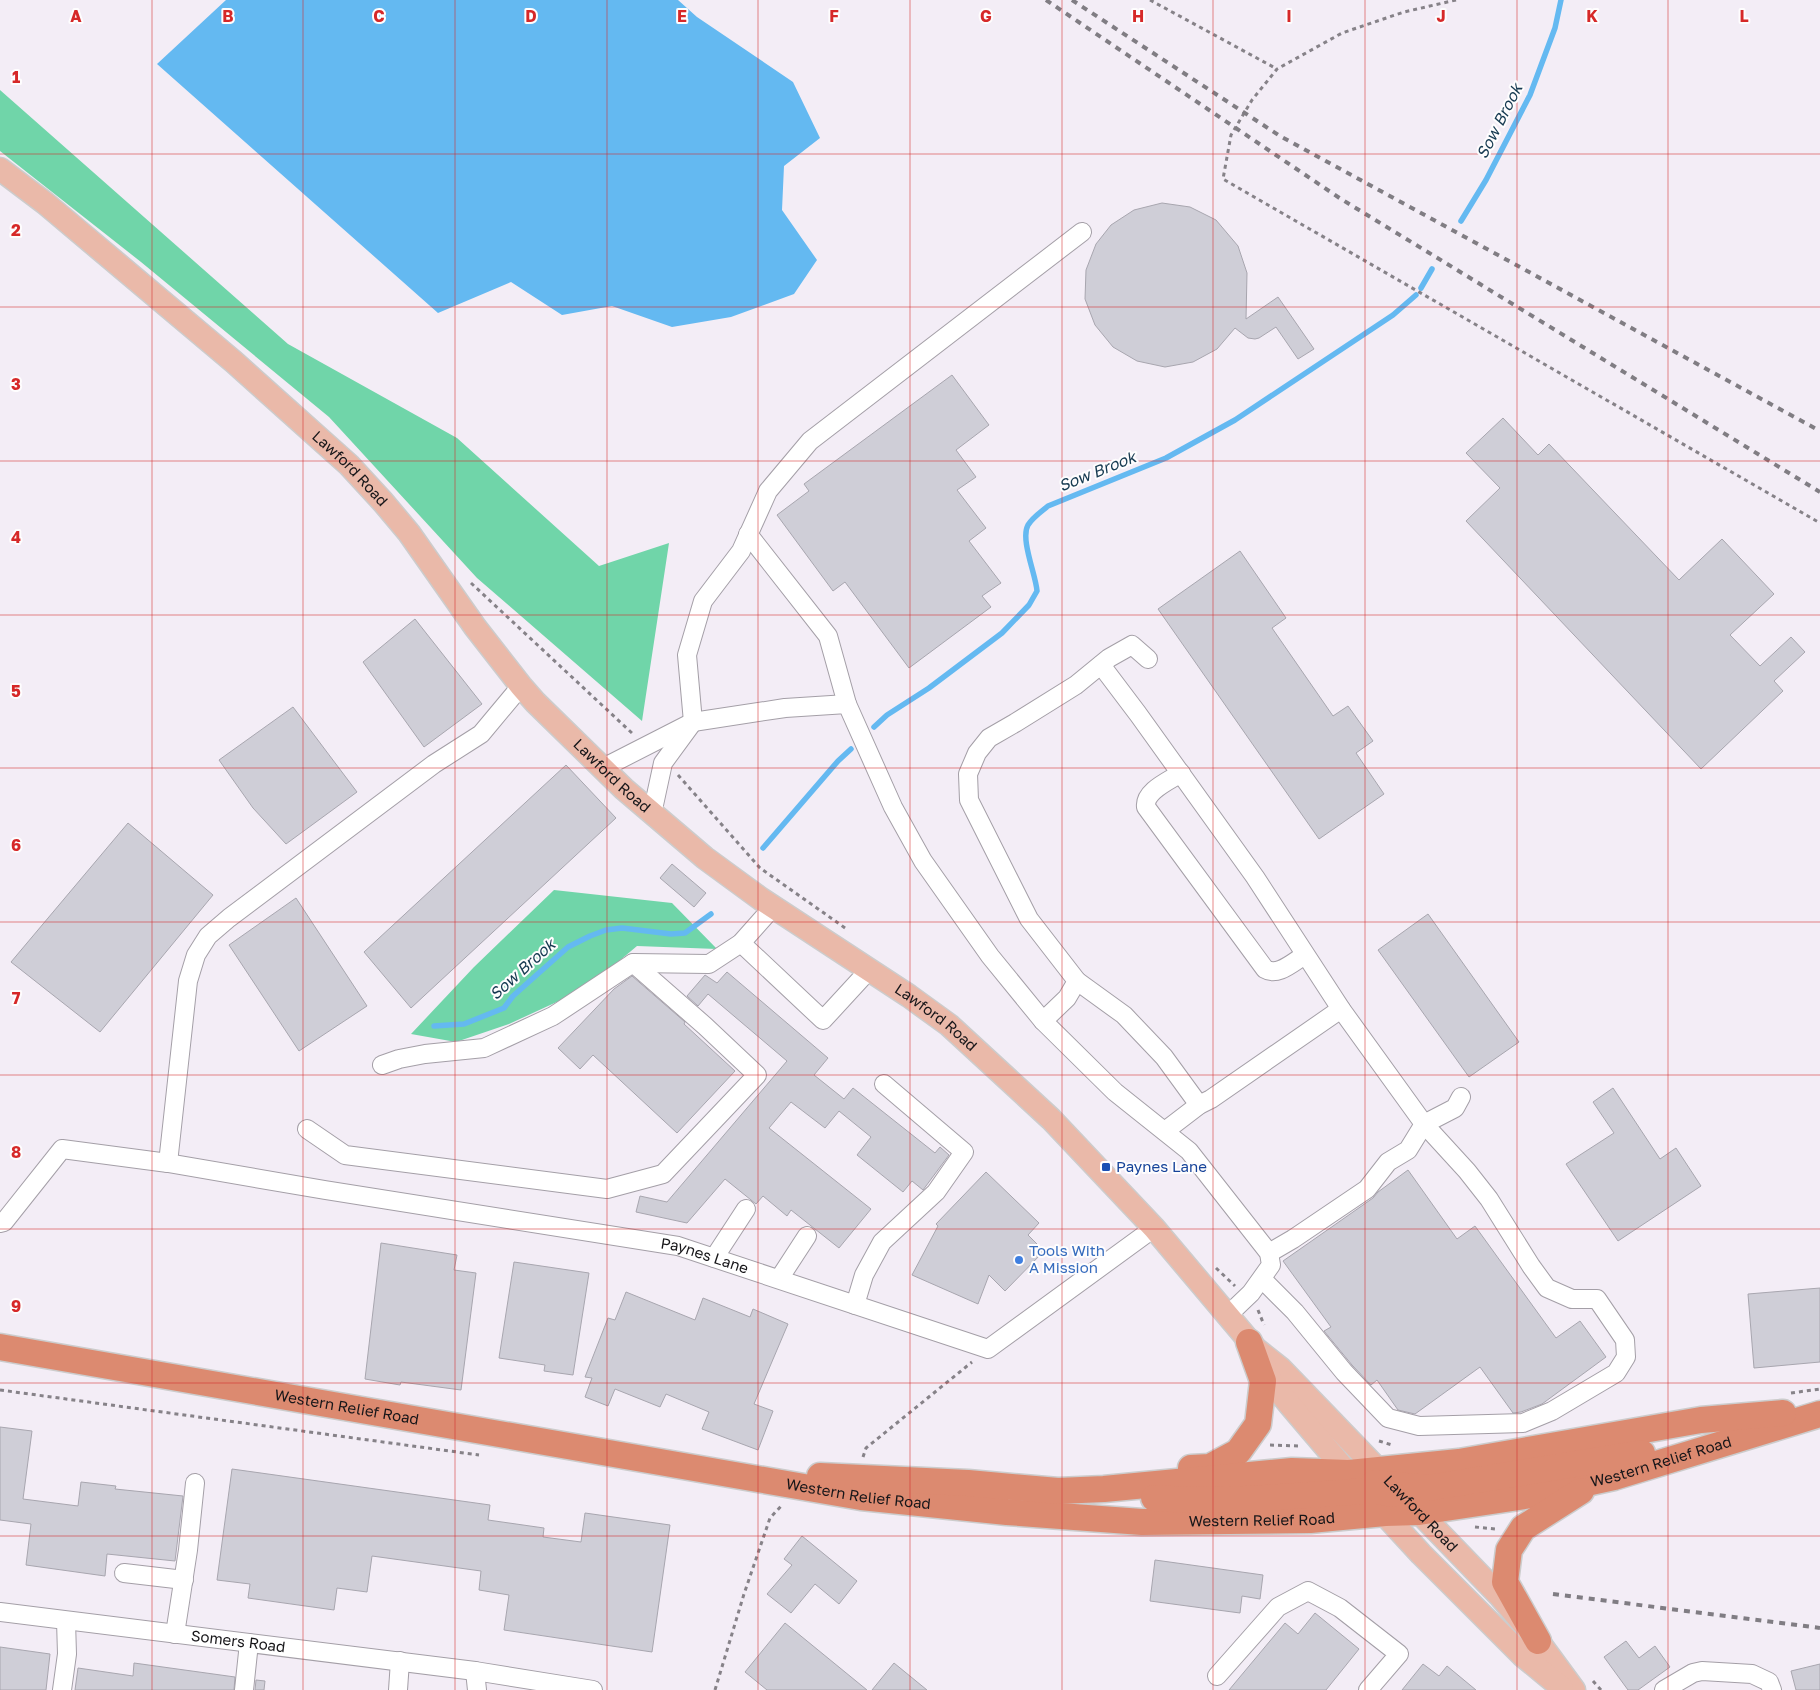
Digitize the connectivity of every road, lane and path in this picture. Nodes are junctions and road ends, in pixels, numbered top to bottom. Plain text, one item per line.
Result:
1 (1150, 0) edge
2 (1456, 0) edge
3 (1277, 70) junction
4 (0, 169) edge
5 (1082, 232) dead end
6 (1820, 523) edge
7 (748, 534) junction
8 (1148, 660) dead end
9 (1101, 665) junction
10 (521, 686) junction
11 (847, 704) junction
12 (693, 722) junction
13 (603, 768) junction
14 (1181, 773) junction
15 (652, 814) junction
16 (773, 907) junction
17 (741, 943) junction
18 (1305, 955) junction
19 (634, 963) junction
20 (869, 970) junction
21 (1077, 982) junction
22 (1341, 1009) junction
23 (1043, 1020) junction
24 (382, 1065) dead end
25 (884, 1084) dead end
26 (1461, 1097) dead end
27 (1198, 1105) junction
28 (1424, 1124) junction
29 (307, 1128) dead end
30 (1164, 1132) junction
31 (168, 1163) junction
32 (746, 1209) dead end
33 (0, 1222) edge
34 (1154, 1228) junction
35 (807, 1236) dead end
36 (1268, 1253) junction
37 (714, 1258) junction
38 (1262, 1278) junction
39 (779, 1279) junction
40 (855, 1305) junction
41 (1228, 1315) junction
42 (1252, 1345) junction
43 (0, 1347) edge
44 (988, 1349) junction
45 (0, 1390) edge
46 (1820, 1409) edge
47 (1820, 1414) edge
48 (1749, 1435) junction
49 (486, 1456) dead end
50 (863, 1466) dead end
51 (695, 1469) junction
52 (1601, 1480) junction
53 (196, 1483) dead end
54 (1381, 1490) junction
55 (1058, 1491) junction
56 (786, 1501) dead end
57 (1469, 1526) dead end
58 (1504, 1530) dead end
59 (124, 1573) dead end
60 (184, 1580) junction
61 (0, 1612) edge
62 (66, 1621) junction
63 (175, 1634) junction
64 (1538, 1641) junction
65 (249, 1643) junction
66 (400, 1661) junction
67 (475, 1671) junction
68 (1217, 1676) dead end
69 (62, 1690) edge
70 (244, 1690) edge
71 (398, 1690) edge
72 (477, 1690) edge
73 (592, 1690) edge
74 (715, 1690) edge
75 (1368, 1690) edge
76 (1564, 1690) edge
77 (1574, 1690) edge
78 (1664, 1690) edge
79 (1772, 1690) edge

1 - 3 path
2 - 3 path
3 - 6 path
4 - 10 main road, Lawford Road
5 - 7 street
7 - 11 street
7 - 12 street
8 - 9 street
9 - 14 street
9 - 21 street
10 - 13 main road, Lawford Road
10 - 31 street
11 - 12 street
11 - 23 street
12 - 13 street
12 - 15 street
13 - 15 main road, Lawford Road
14 - 18 street
14 - 18 street
15 - 16 main road, Lawford Road
16 - 17 street
16 - 20 main road, Lawford Road
17 - 19 street
17 - 20 street
18 - 22 street
19 - 24 street
19 - 29 street
20 - 34 main road, Lawford Road
21 - 23 street
21 - 27 street
22 - 27 street
22 - 28 street
23 - 30 street
25 - 40 street
26 - 28 street
27 - 30 street
28 - 36 street
28 - 38 street
30 - 36 street
31 - 33 street, Paynes Lane
31 - 37 street, Paynes Lane
32 - 37 street
34 - 41 main road, Lawford Road
34 - 44 street
35 - 39 street
36 - 38 street
37 - 39 street, Paynes Lane
38 - 41 street
39 - 40 street, Paynes Lane
40 - 44 street, Paynes Lane
41 - 42 main road, Lawford Road
42 - 54 main road, Lawford Road
42 - 54 main road, Lawford Road
42 - 55 highway
43 - 51 highway, Western Relief Road
44 - 50 path
45 - 49 path
46 - 54 highway, Western Relief Road
47 - 48 highway, Western Relief Road
48 - 52 highway, Western Relief Road
48 - 54 highway
51 - 54 highway, Western Relief Road
51 - 55 highway, Western Relief Road
52 - 54 highway, Western Relief Road
52 - 64 highway
53 - 60 street
54 - 55 highway, Western Relief Road
54 - 64 main road, Lawford Road
54 - 76 main road, Lawford Road
56 - 74 path
57 - 58 path
59 - 60 street
60 - 63 street
61 - 62 street, Somers Road
62 - 63 street, Somers Road
62 - 69 street
63 - 65 street, Somers Road
64 - 77 main road, Lawford Road
65 - 66 street, Somers Road
65 - 70 street
66 - 67 street, Somers Road
66 - 71 street
67 - 72 street
67 - 73 street, Somers Road
68 - 75 street
78 - 79 street

